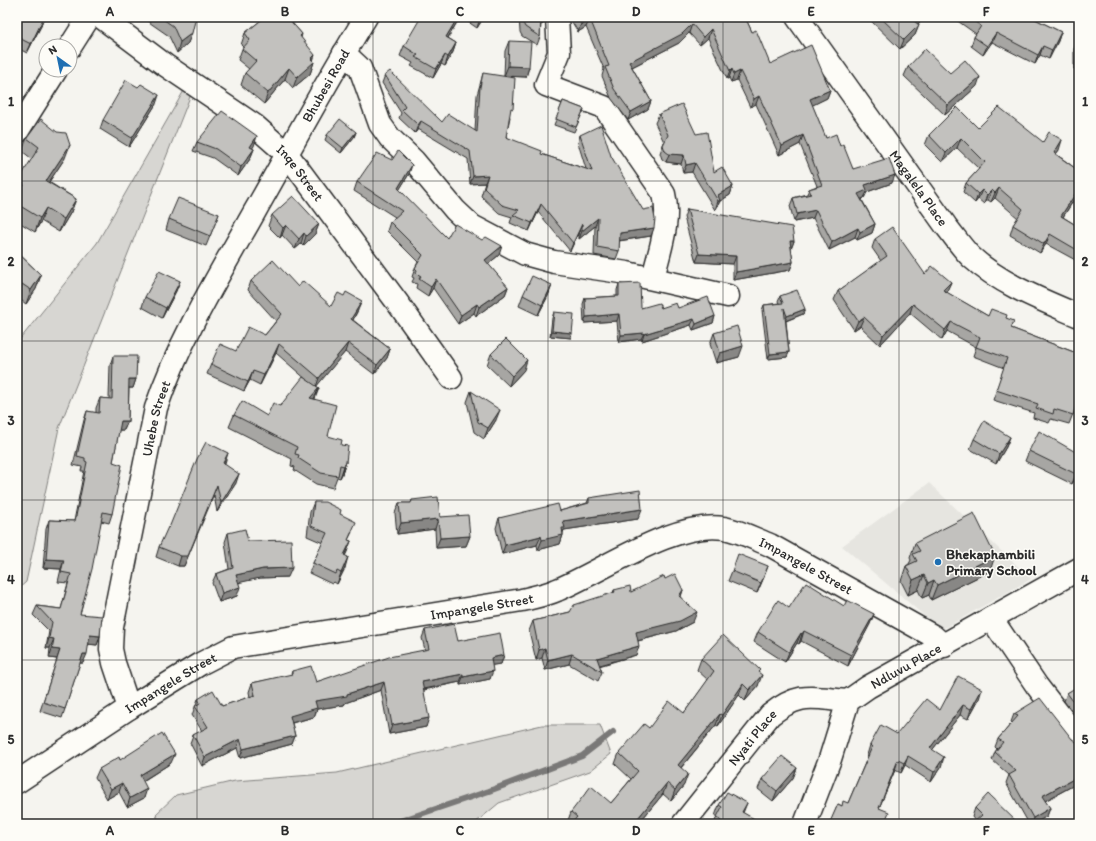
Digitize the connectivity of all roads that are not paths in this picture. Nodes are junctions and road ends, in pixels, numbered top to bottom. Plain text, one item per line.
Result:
1 (89, 17) edge
2 (101, 17) edge
3 (366, 17) edge
4 (557, 17) edge
5 (797, 17) edge
6 (76, 38) edge
7 (344, 53) junction
8 (51, 78) edge
9 (17, 132) edge
10 (287, 154) junction
11 (653, 278) junction
12 (728, 296) dead end
13 (1079, 316) edge
14 (451, 378) dead end
15 (1079, 569) edge
16 (991, 618) junction
17 (944, 646) junction
18 (848, 701) junction
19 (129, 708) junction
20 (1079, 740) edge
21 (17, 782) edge
22 (683, 824) edge
23 (805, 824) edge

1 - 6 street
2 - 10 street, Inqe Street
3 - 7 street, Bhubesi Road
4 - 11 street
5 - 13 street, Magalela Place
7 - 10 street, Bhubesi Road
7 - 11 street
8 - 9 street
10 - 14 street, Inqe Street
10 - 19 street, Uhebe Street
11 - 12 street
15 - 16 street, Ndluvu Place
16 - 17 street, Ndluvu Place
16 - 20 street
17 - 18 street, Ndluvu Place
17 - 19 street, Impangele Street
18 - 22 street, Nyati Place
18 - 23 street
19 - 21 street, Impangele Street

